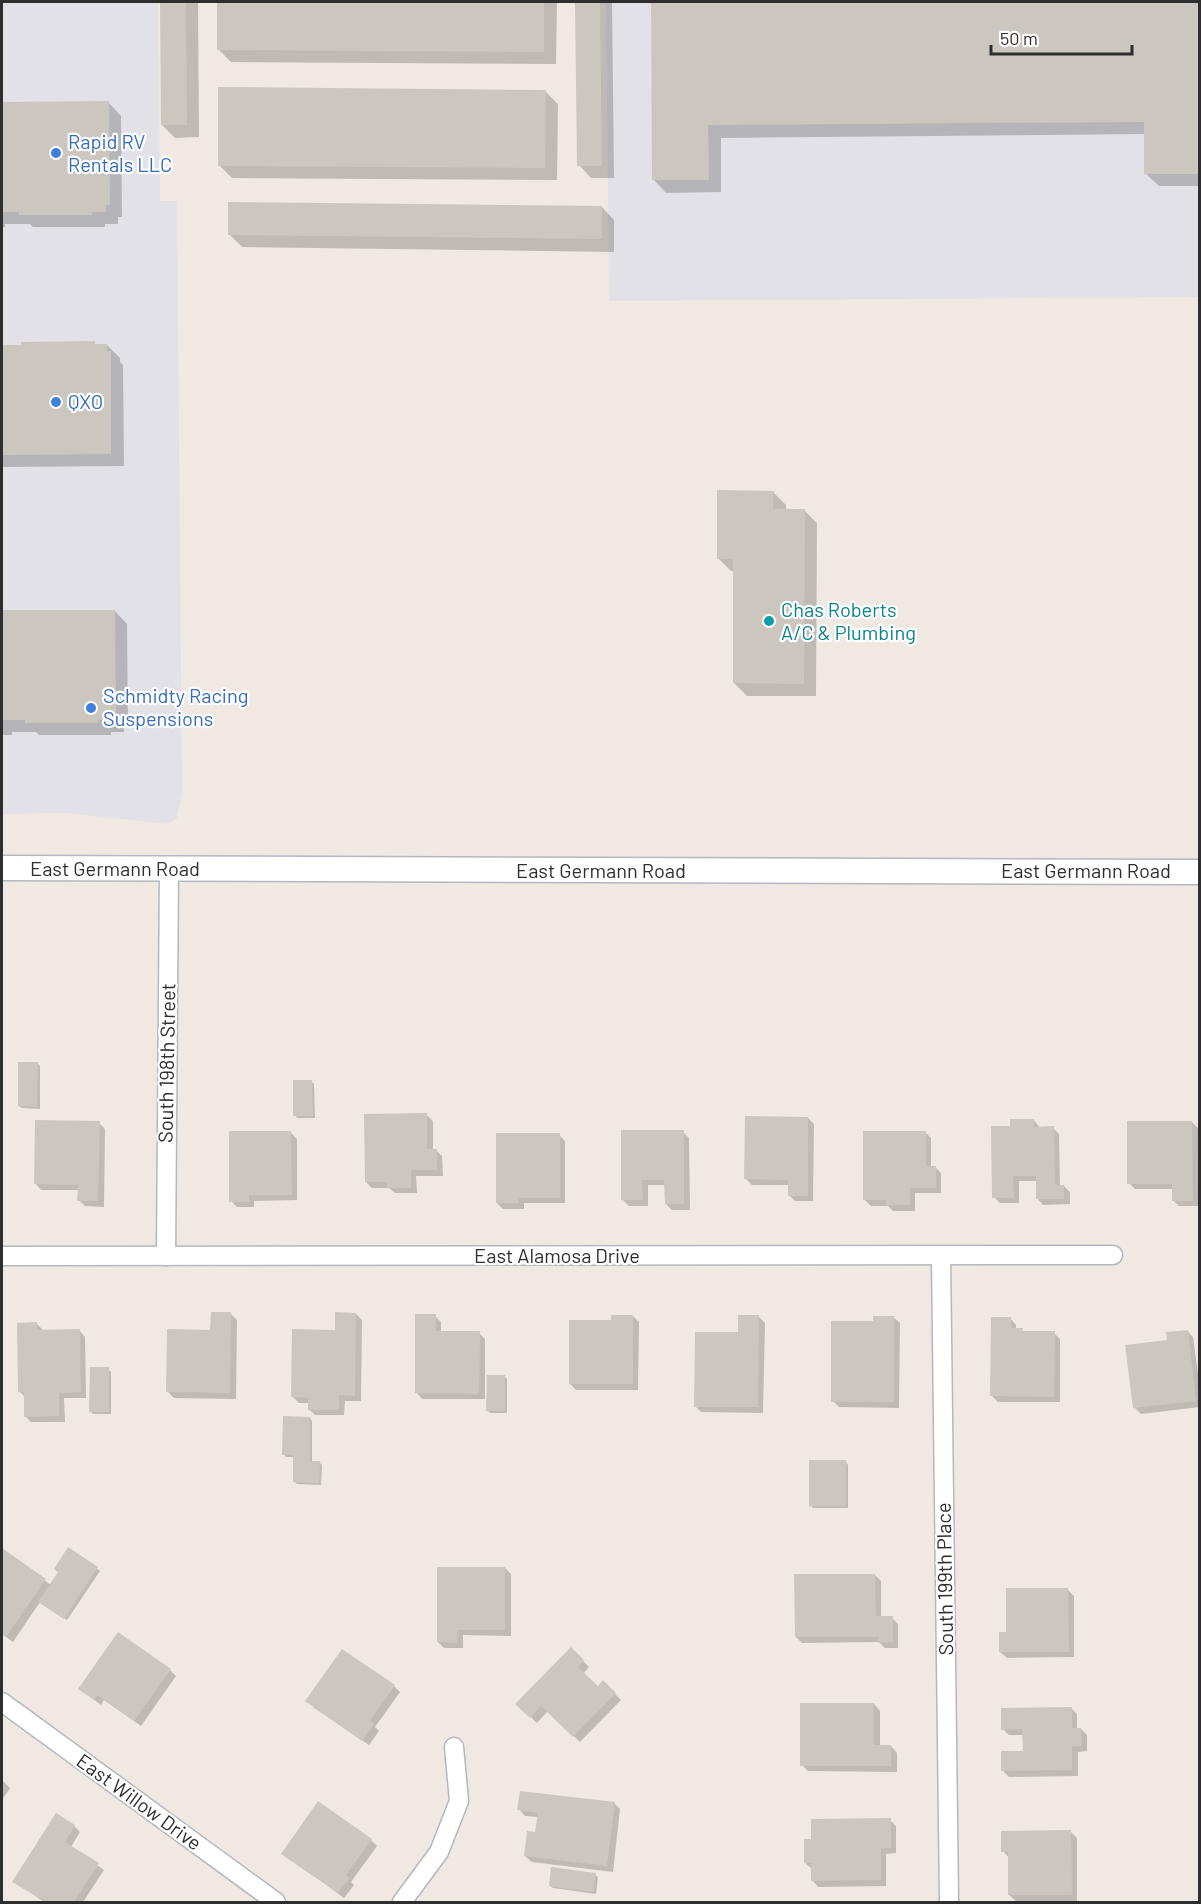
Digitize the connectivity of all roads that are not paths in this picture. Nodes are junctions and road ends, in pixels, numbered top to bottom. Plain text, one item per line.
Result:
1 (2, 868) edge
2 (170, 870) junction
3 (1200, 872) edge
4 (1113, 1255) dead end
5 (2, 1256) edge
6 (166, 1256) junction
7 (941, 1256) junction
8 (2, 1702) edge
9 (454, 1747) dead end
10 (276, 1902) edge
11 (402, 1902) edge
12 (949, 1902) edge

1 - 2 street, East Germann Road
2 - 3 street, East Germann Road
2 - 6 street, South 198th Street
4 - 7 street, East Alamosa Drive
5 - 6 street, East Alamosa Drive
6 - 7 street, East Alamosa Drive
7 - 12 street, South 199th Place
8 - 10 street, East Willow Drive
9 - 11 street

